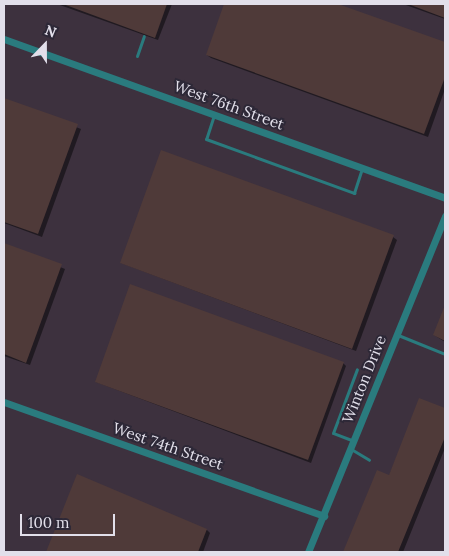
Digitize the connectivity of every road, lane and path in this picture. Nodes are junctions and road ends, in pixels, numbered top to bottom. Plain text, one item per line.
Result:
1 (144, 36) dead end
2 (4, 39) edge
3 (137, 56) dead end
4 (214, 115) junction
5 (362, 168) junction
6 (445, 198) edge
7 (445, 216) edge
8 (397, 334) junction
9 (445, 354) edge
10 (357, 369) dead end
11 (4, 402) edge
12 (354, 441) junction
13 (351, 449) junction
14 (370, 460) dead end
15 (324, 516) junction
16 (308, 552) edge

1 - 3 lane
2 - 4 street, West 76th Street
4 - 5 street, West 76th Street
4 - 5 lane
5 - 6 street, West 76th Street
7 - 8 street, Winton Drive
8 - 9 lane
8 - 12 street, Winton Drive
10 - 12 lane
11 - 15 street, West 74th Street
12 - 13 street, Winton Drive
13 - 14 lane
13 - 15 street, Winton Drive
15 - 16 street, Winton Drive

